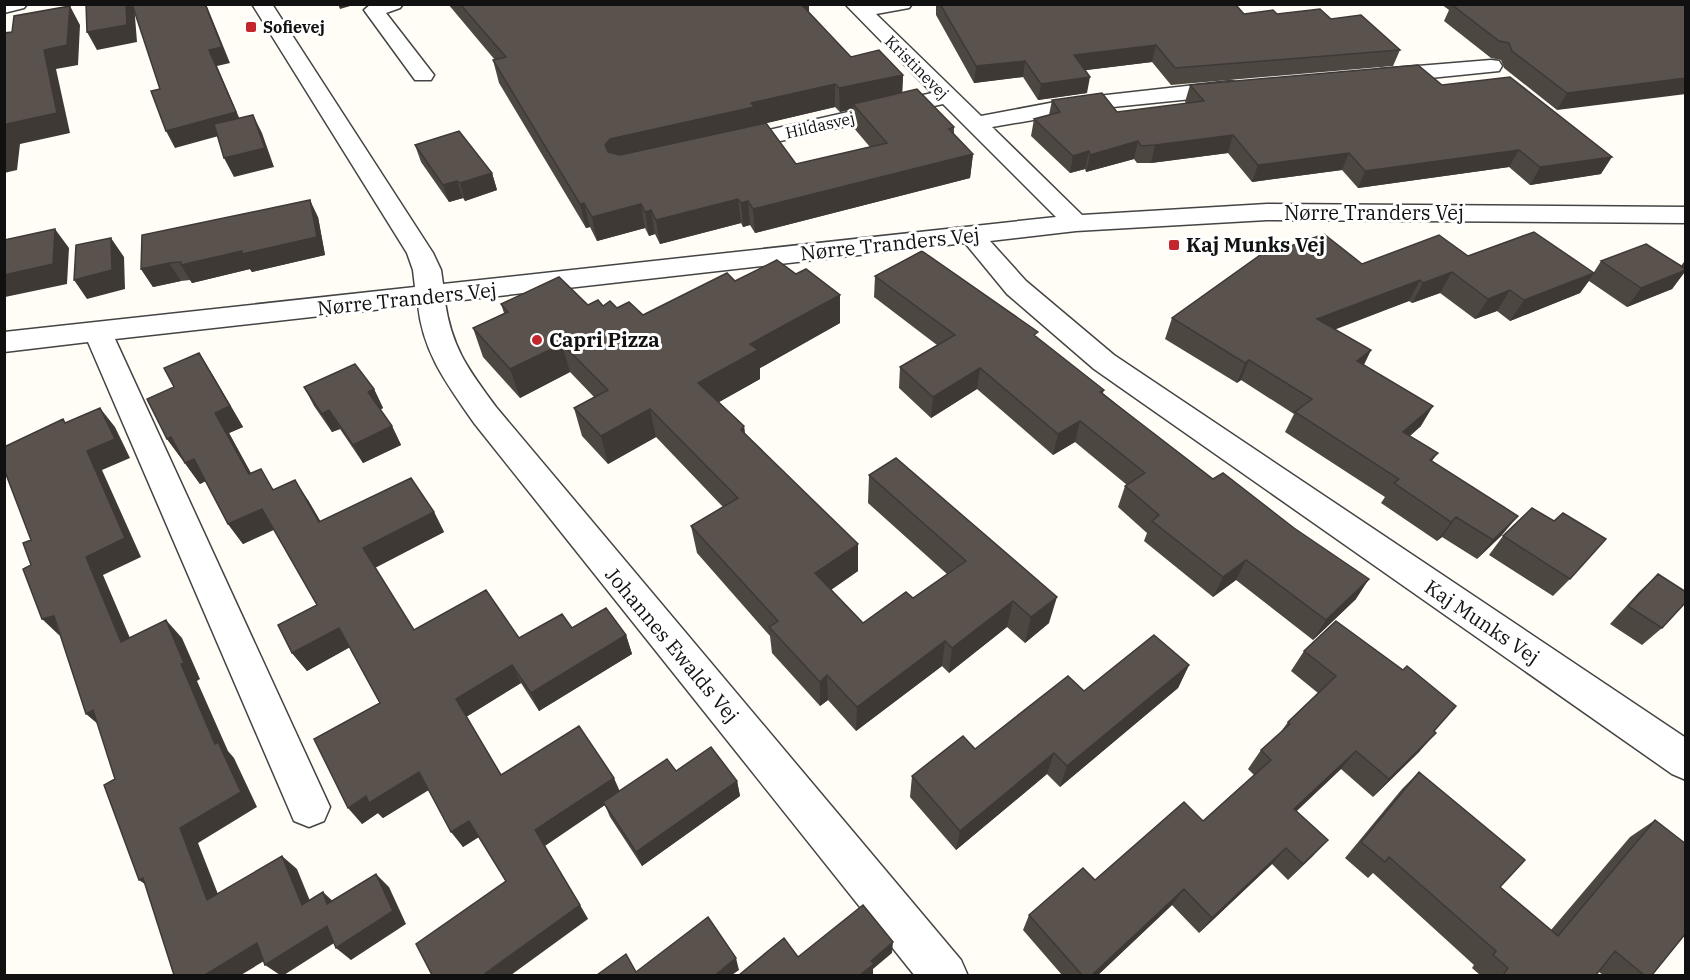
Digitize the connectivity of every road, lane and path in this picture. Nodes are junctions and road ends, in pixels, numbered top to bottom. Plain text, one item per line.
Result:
1 (17, 4) edge
2 (262, 4) edge
3 (393, 4) edge
4 (902, 4) edge
5 (4, 7) edge
6 (857, 7) edge
7 (1491, 66) dead end
8 (423, 75) dead end
9 (1364, 77) edge
10 (1248, 87) edge
11 (947, 96) junction
12 (975, 124) junction
13 (716, 149) edge
14 (1686, 215) edge
15 (1076, 223) junction
16 (972, 235) junction
17 (431, 297) junction
18 (98, 333) junction
19 (4, 342) edge
20 (1686, 761) edge
21 (309, 807) dead end
22 (945, 975) edge

1 - 5 street
2 - 17 street
3 - 8 street
4 - 6 street, Kristinevej
6 - 11 street, Kristinevej
7 - 9 street
10 - 12 street
11 - 12 street, Kristinevej
11 - 13 street, Hildasvej
12 - 15 street, Kristinevej
14 - 15 street, Nørre Tranders Vej
15 - 16 street, Nørre Tranders Vej
16 - 17 street, Nørre Tranders Vej
16 - 20 street, Kaj Munks Vej
17 - 18 street, Nørre Tranders Vej
17 - 22 street, Johannes Ewalds Vej
18 - 19 street, Nørre Tranders Vej
18 - 21 street

